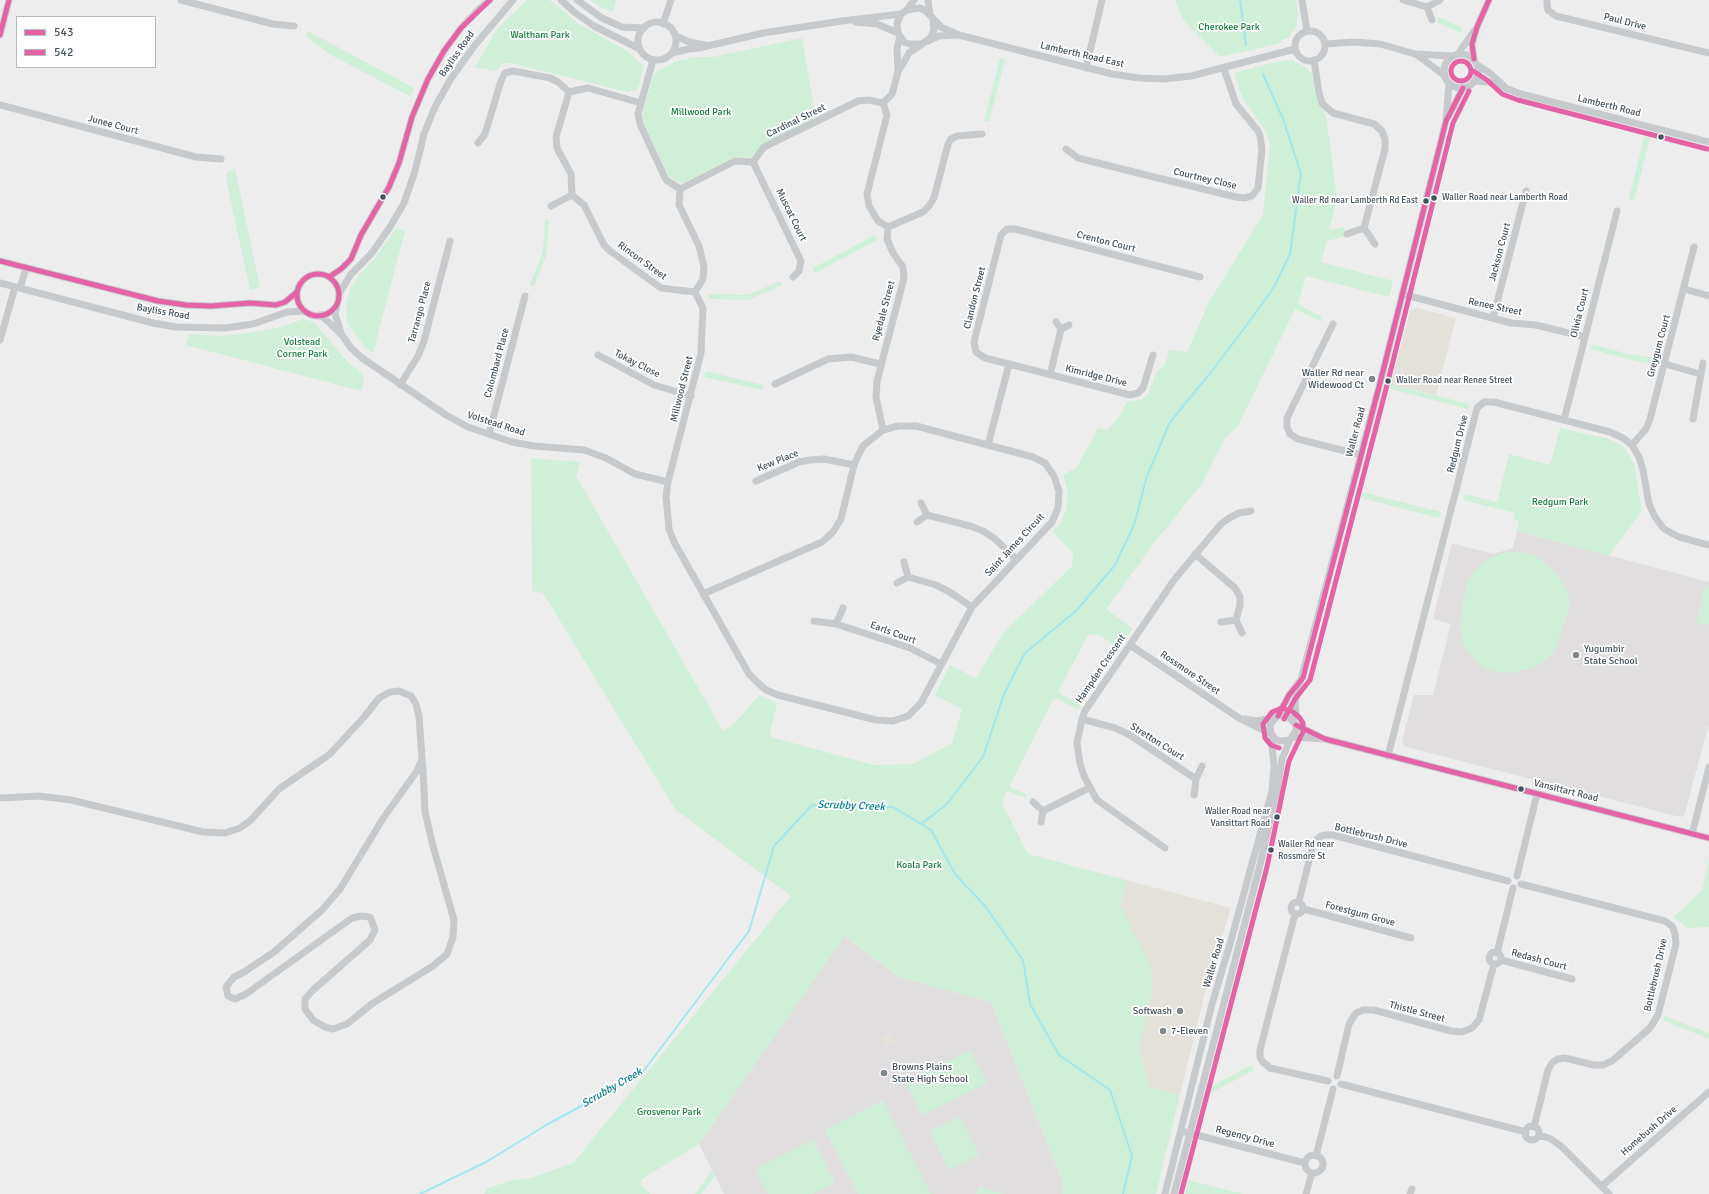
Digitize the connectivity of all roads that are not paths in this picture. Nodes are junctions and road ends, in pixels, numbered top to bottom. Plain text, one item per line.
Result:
1 (9, 0) edge
2 (181, 0) edge
3 (490, 0) edge
4 (512, 0) edge
5 (562, 0) edge
6 (577, 0) edge
7 (672, 0) edge
8 (914, 0) edge
9 (928, 0) edge
10 (1102, 0) edge
11 (1302, 0) edge
12 (1403, 0) edge
13 (1440, 0) edge
14 (1489, 0) edge
15 (1547, 0) edge
16 (1427, 7) junction
17 (904, 12) junction
18 (932, 17) junction
19 (1432, 20) dead end
20 (842, 21) junction
21 (663, 24) junction
22 (294, 26) dead end
23 (1477, 27) junction
24 (644, 28) junction
25 (1307, 31) junction
26 (0, 35) edge
27 (899, 35) junction
28 (959, 35) junction
29 (676, 36) junction
30 (925, 42) junction
31 (1325, 44) junction
32 (709, 46) junction
33 (640, 49) junction
34 (1295, 49) junction
35 (672, 53) junction
36 (1709, 53) edge
37 (1415, 54) junction
38 (1455, 55) junction
39 (653, 60) junction
40 (1314, 60) junction
41 (1476, 62) junction
42 (1086, 68) junction
43 (1224, 69) junction
44 (898, 72) junction
45 (1444, 75) junction
46 (1475, 81) junction
47 (1449, 84) junction
48 (1463, 88) junction
49 (1506, 88) junction
50 (569, 92) junction
51 (641, 103) junction
52 (883, 103) junction
53 (0, 105) edge
54 (1446, 121) junction
55 (982, 134) dead end
56 (1709, 142) edge
57 (478, 143) dead end
58 (1066, 149) dead end
59 (221, 159) dead end
60 (753, 162) junction
61 (680, 189) junction
62 (1526, 191) dead end
63 (572, 195) junction
64 (551, 206) dead end
65 (1617, 211) dead end
66 (888, 227) junction
67 (1364, 228) junction
68 (1007, 230) joint
69 (1346, 234) dead end
70 (450, 241) dead end
71 (1375, 244) dead end
72 (1694, 246) dead end
73 (0, 261) edge
74 (26, 268) junction
75 (329, 277) junction
76 (793, 277) dead end
77 (1200, 277) dead end
78 (0, 283) edge
79 (17, 288) junction
80 (1684, 289) junction
81 (297, 292) junction
82 (695, 292) junction
83 (339, 294) junction
84 (1402, 294) junction
85 (525, 296) dead end
86 (1709, 296) edge
87 (337, 302) junction
88 (304, 311) junction
89 (321, 315) junction
90 (1493, 318) junction
91 (1056, 322) dead end
92 (1333, 324) dead end
93 (1070, 325) dead end
94 (1061, 329) junction
95 (342, 335) junction
96 (1584, 336) junction
97 (0, 340) edge
98 (598, 355) dead end
99 (1153, 355) dead end
100 (1703, 363) dead end
101 (880, 364) junction
102 (1009, 364) junction
103 (1665, 364) junction
104 (1700, 374) junction
105 (1050, 375) junction
106 (775, 384) dead end
107 (400, 385) junction
108 (691, 396) junction
109 (1693, 419) dead end
110 (1564, 420) junction
111 (883, 430) junction
112 (489, 434) junction
113 (988, 445) junction
114 (1632, 445) junction
115 (1360, 455) junction
116 (854, 465) junction
117 (756, 481) dead end
118 (668, 482) junction
119 (921, 504) dead end
120 (1251, 511) dead end
121 (927, 515) junction
122 (917, 522) dead end
123 (1709, 545) edge
124 (1195, 554) junction
125 (1016, 559) junction
126 (904, 562) dead end
127 (908, 577) junction
128 (897, 583) dead end
129 (704, 594) junction
130 (972, 607) junction
131 (843, 608) dead end
132 (1236, 620) junction
133 (814, 621) dead end
134 (1221, 622) dead end
135 (836, 624) junction
136 (1242, 633) dead end
137 (1130, 645) junction
138 (941, 664) junction
139 (1303, 678) junction
140 (1277, 717) junction
141 (1239, 718) junction
142 (1082, 719) junction
143 (1294, 723) junction
144 (1272, 735) junction
145 (1291, 738) junction
146 (1326, 739) junction
147 (1388, 756) junction
148 (422, 759) junction
149 (1202, 766) dead end
150 (1709, 767) edge
151 (1196, 779) junction
152 (1090, 788) junction
153 (1537, 794) junction
154 (1194, 795) dead end
155 (0, 798) edge
156 (1033, 802) dead end
157 (1044, 811) junction
158 (1041, 822) dead end
159 (1692, 834) junction
160 (1709, 838) edge
161 (1165, 848) dead end
162 (1516, 876) junction
163 (1508, 881) junction
164 (1521, 884) junction
165 (1513, 888) junction
166 (1299, 901) junction
167 (1304, 909) junction
168 (1295, 914) junction
169 (1411, 938) dead end
170 (1230, 944) junction
171 (1239, 947) junction
172 (1497, 953) junction
173 (1501, 960) junction
174 (1494, 964) junction
175 (1572, 979) dead end
176 (1204, 1038) junction
177 (1214, 1041) junction
178 (1337, 1076) junction
179 (1328, 1081) junction
180 (1341, 1084) junction
181 (1333, 1089) junction
182 (1709, 1092) edge
183 (1534, 1127) junction
184 (1181, 1131) junction
185 (1526, 1132) junction
186 (1190, 1133) junction
187 (1539, 1135) junction
188 (1316, 1156) junction
189 (1305, 1163) junction
190 (1312, 1173) junction
191 (1602, 1186) junction
192 (1165, 1194) edge
193 (1174, 1194) edge
194 (1306, 1194) edge
195 (1609, 1194) edge

1 - 26 street
2 - 22 street
3 - 75 street, Bayliss Road
4 - 83 street, Bayliss Road
5 - 33 street
6 - 24 street
7 - 21 street
8 - 17 street
9 - 18 street
10 - 42 street
11 - 25 street
12 - 16 street
13 - 16 street
14 - 23 street
15 - 36 street, Paul Drive
16 - 19 street
17 - 18 street
17 - 20 street
17 - 27 street
18 - 28 street, Lamberth Road East
18 - 30 street
20 - 27 street
20 - 32 street
21 - 24 street
21 - 29 street
23 - 38 street
23 - 41 street
24 - 33 street
25 - 31 street
25 - 34 street
27 - 30 street
27 - 44 street
28 - 30 street, Lamberth Road East
28 - 42 street, Lamberth Road East
29 - 32 street
29 - 35 street
30 - 44 street
31 - 37 street
31 - 40 street
32 - 35 street
33 - 39 street
34 - 40 street
34 - 43 street, Lamberth Road East
35 - 39 street
37 - 38 street
37 - 45 street
38 - 41 street
38 - 45 street
39 - 51 street
40 - 67 street
41 - 46 street
41 - 49 street, Lamberth Road
42 - 43 street, Lamberth Road East
43 - 58 street, Courtney Close
44 - 52 street
45 - 47 street
46 - 48 street
46 - 49 street, Lamberth Road
47 - 48 street
47 - 54 street, Waller Road
48 - 54 street, Waller Road
49 - 56 street, Lamberth Road
50 - 51 street
50 - 57 street
50 - 63 street
51 - 61 street
52 - 60 street, Cardinal Street
52 - 66 street
53 - 59 street, Junee Court
54 - 84 street, Waller Road
55 - 66 street
60 - 61 street
60 - 76 street, Muscat Court
61 - 82 street
62 - 90 street, Jackson Court
63 - 64 street
63 - 82 street, Rincon Street
65 - 96 street, Olivia Court
66 - 101 street, Ryedale Street
67 - 69 street
67 - 71 street
68 - 77 street, Crenton Court
68 - 102 street, Clandon Street
70 - 107 street, Tarrango Place
72 - 80 street, Greygum Court
73 - 74 street, Bayliss Road
74 - 79 street
74 - 81 street, Bayliss Road
75 - 81 street, Bayliss Road
75 - 83 street
78 - 79 street, Bayliss Road
79 - 88 street, Bayliss Road
79 - 97 street
80 - 86 street
80 - 103 street, Greygum Court
81 - 88 street
82 - 108 street, Millwood Street
83 - 87 street, Bayliss Road
84 - 90 street, Renee Street
84 - 115 street, Waller Road
85 - 112 street, Colombard Place
87 - 89 street
87 - 95 street, Volstead Road
88 - 89 street, Bayliss Road
89 - 95 street, Volstead Road
90 - 96 street, Renee Street
91 - 94 street
92 - 115 street
93 - 94 street
94 - 105 street
95 - 107 street, Volstead Road
96 - 110 street, Olivia Court
98 - 108 street, Tokay Close
99 - 105 street, Kimridge Drive
100 - 104 street
101 - 106 street
101 - 111 street, Ryedale Street
102 - 105 street, Kimridge Drive
102 - 113 street
103 - 104 street
103 - 114 street, Greygum Court
104 - 109 street
107 - 112 street, Volstead Road
108 - 118 street, Millwood Street
110 - 114 street, Redgum Drive
110 - 147 street, Redgum Drive
111 - 113 street, Saint James Circuit
111 - 116 street, Saint James Circuit
112 - 118 street, Volstead Road
113 - 125 street, Saint James Circuit
114 - 123 street
115 - 139 street, Waller Road
116 - 117 street, Kew Place
116 - 129 street, Saint James Circuit
118 - 129 street, Saint James Circuit
119 - 121 street
120 - 124 street, Hampden Crescent
121 - 122 street
121 - 125 street
124 - 132 street
124 - 137 street, Hampden Crescent
125 - 130 street, Saint James Circuit
126 - 127 street
127 - 128 street
127 - 130 street
129 - 138 street, Saint James Circuit
130 - 138 street, Saint James Circuit
131 - 135 street
132 - 134 street
132 - 136 street
133 - 135 street, Earls Court
135 - 138 street, Earls Court
137 - 141 street, Rossmore Street
137 - 142 street, Hampden Crescent
139 - 140 street, Waller Road
139 - 143 street, Waller Road
140 - 141 street, Rossmore Street
140 - 143 street
140 - 144 street, Waller Road
141 - 144 street, Rossmore Street
142 - 151 street, Stretton Court
142 - 152 street, Hampden Crescent
143 - 145 street, Waller Road
143 - 146 street, Vansittart Road
144 - 145 street
144 - 170 street, Waller Road
145 - 146 street, Vansittart Road
145 - 171 street, Waller Road
146 - 147 street, Vansittart Road
147 - 153 street, Vansittart Road
148 - 148 street
148 - 155 street
149 - 151 street
150 - 159 street
151 - 154 street
152 - 157 street
152 - 161 street, Hampden Crescent
153 - 159 street, Vansittart Road
153 - 162 street
156 - 157 street
157 - 158 street
159 - 160 street, Vansittart Road
162 - 163 street
162 - 164 street
163 - 165 street
163 - 166 street, Bottlebrush Drive
164 - 165 street
164 - 183 street, Bottlebrush Drive
165 - 172 street
166 - 167 street
166 - 168 street
167 - 168 street
167 - 169 street, Forestgum Grove
168 - 179 street
170 - 171 street
170 - 176 street, Waller Road
171 - 177 street, Waller Road
172 - 173 street
172 - 174 street
173 - 174 street
173 - 175 street, Redash Court
174 - 178 street, Thistle Street
176 - 177 street
176 - 184 street, Waller Road
177 - 186 street, Waller Road
178 - 179 street
178 - 180 street
179 - 181 street
180 - 181 street
180 - 185 street
181 - 188 street
182 - 191 street, Homebush Drive
183 - 185 street
183 - 187 street
184 - 186 street, Regency Drive
184 - 192 street, Waller Road
185 - 187 street
186 - 189 street, Regency Drive
186 - 193 street, Waller Road
187 - 191 street
188 - 189 street
188 - 190 street
189 - 190 street
190 - 194 street
191 - 195 street

